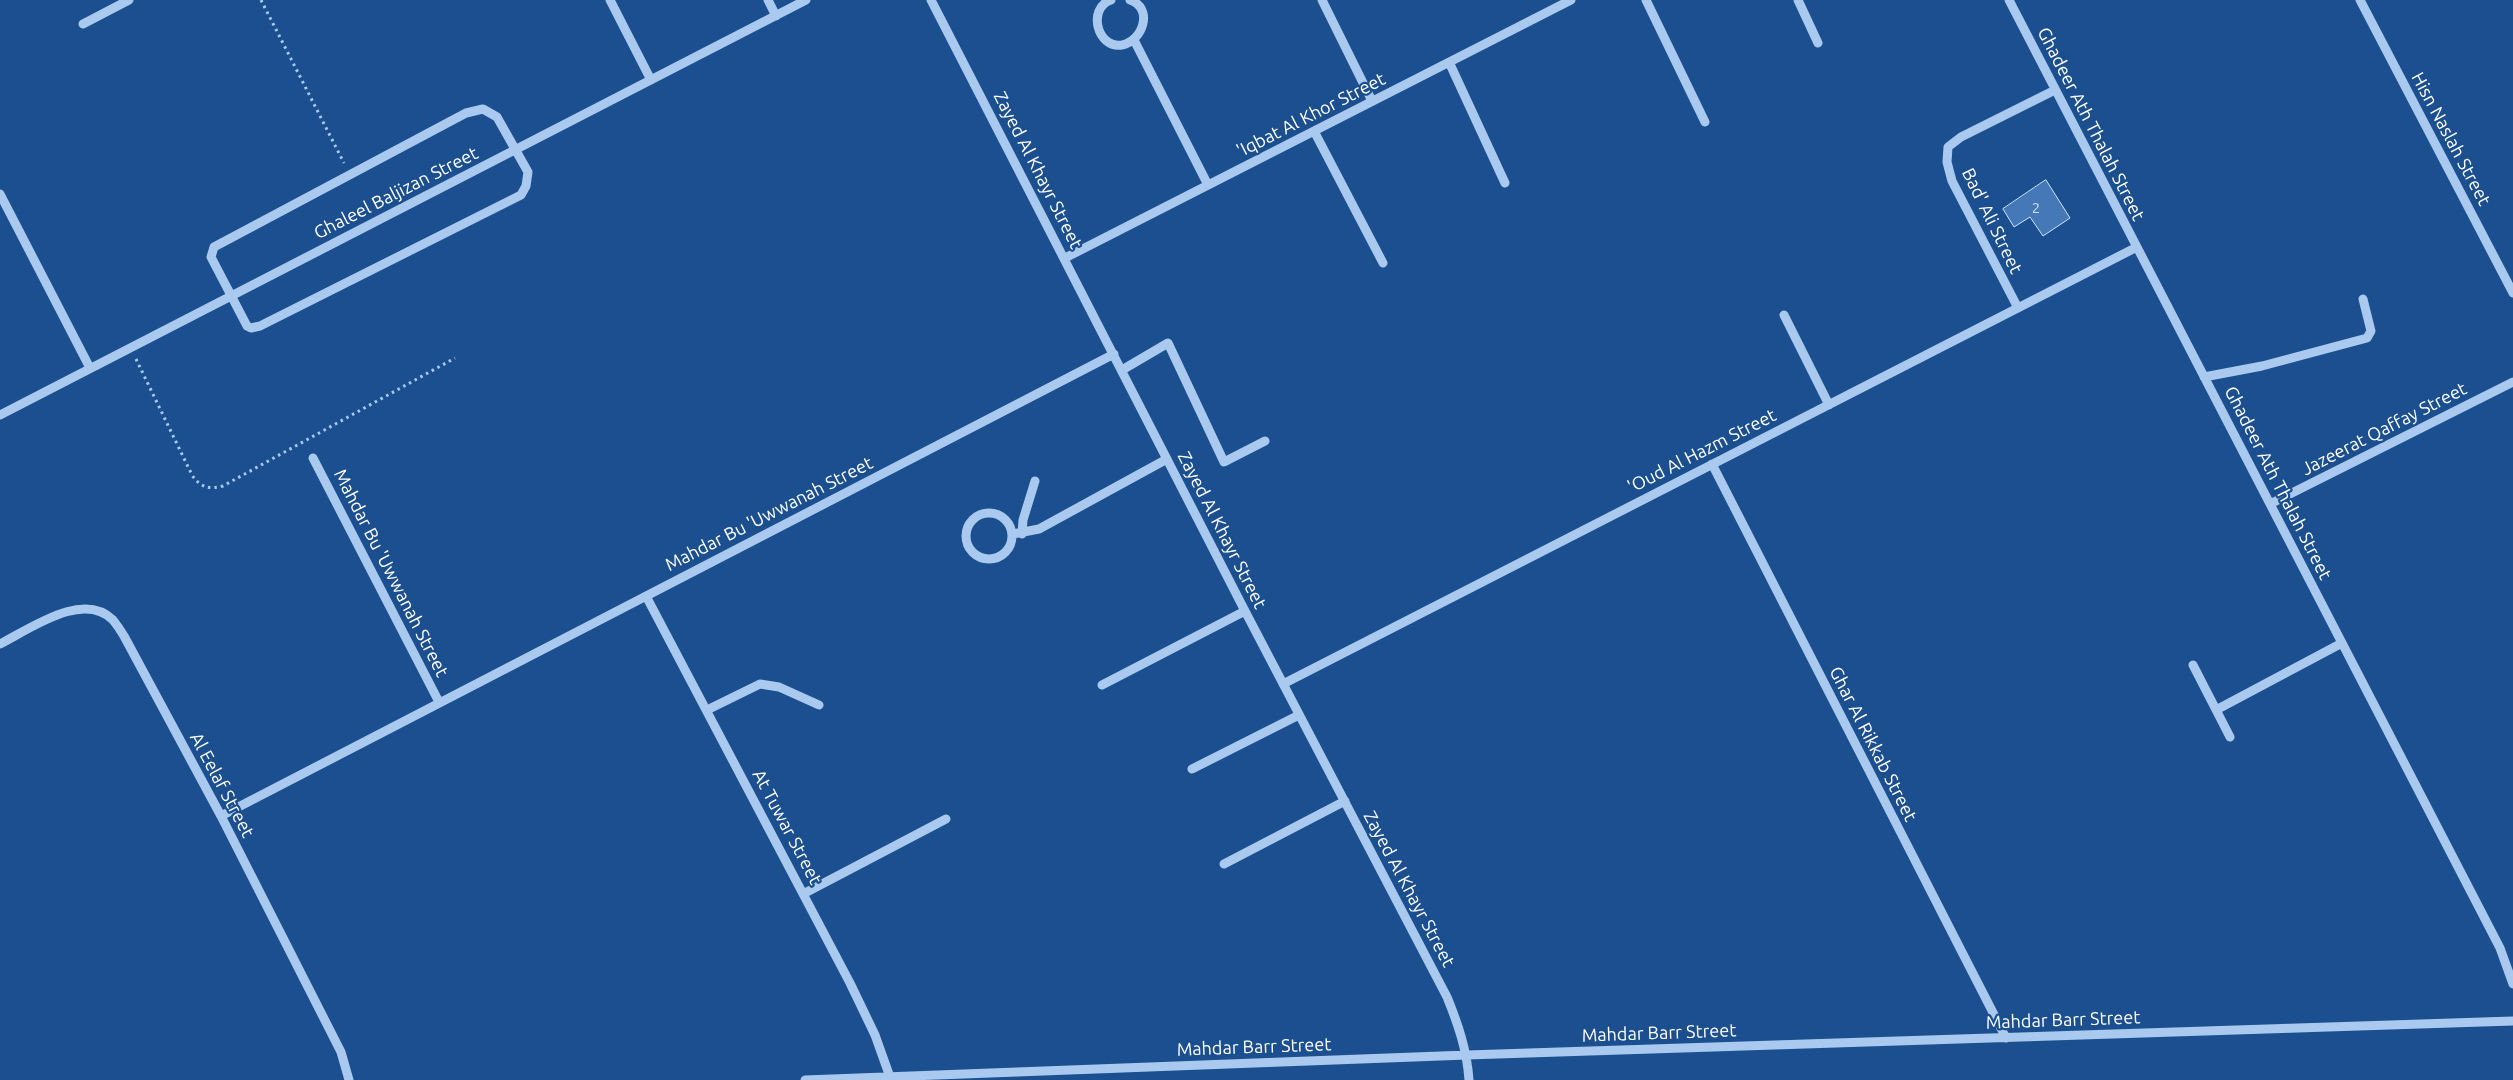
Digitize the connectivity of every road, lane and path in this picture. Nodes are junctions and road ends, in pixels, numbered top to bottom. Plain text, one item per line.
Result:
1 (129, 0) edge
2 (261, 0) edge
3 (610, 0) edge
4 (768, 0) edge
5 (806, 0) edge
6 (931, 0) edge
7 (1111, 0) edge
8 (1130, 0) edge
9 (1322, 0) edge
10 (1571, 0) edge
11 (1646, 0) edge
12 (1798, 0) edge
13 (2009, 0) edge
14 (2360, 0) edge
15 (776, 16) junction
16 (83, 24) dead end
17 (1134, 40) junction
18 (1818, 43) dead end
19 (1449, 62) junction
20 (650, 80) junction
21 (2055, 90) junction
22 (1372, 102) junction
23 (1705, 122) dead end
24 (1314, 131) junction
25 (516, 149) junction
26 (350, 174) junction
27 (1505, 184) dead end
28 (1208, 185) junction
29 (0, 194) edge
30 (2137, 247) junction
31 (1065, 258) junction
32 (1383, 263) dead end
33 (2513, 293) edge
34 (230, 296) junction
35 (2363, 299) dead end
36 (2018, 308) junction
37 (1784, 315) dead end
38 (131, 347) junction
39 (1114, 354) junction
40 (455, 358) dead end
41 (90, 368) junction
42 (1122, 370) junction
43 (2204, 377) junction
44 (2513, 382) edge
45 (1828, 404) junction
46 (0, 415) edge
47 (1265, 442) dead end
48 (313, 458) dead end
49 (1167, 459) junction
50 (1712, 464) junction
51 (1035, 481) dead end
52 (2270, 504) junction
53 (1017, 534) junction
54 (646, 596) junction
55 (1245, 611) junction
56 (0, 644) edge
57 (2342, 644) junction
58 (2193, 665) dead end
59 (1283, 684) junction
60 (1102, 685) dead end
61 (439, 702) junction
62 (819, 705) dead end
63 (707, 710) junction
64 (2216, 710) junction
65 (1299, 715) junction
66 (2230, 737) dead end
67 (1192, 769) dead end
68 (1345, 801) junction
69 (221, 816) junction
70 (946, 819) dead end
71 (1224, 864) dead end
72 (803, 894) junction
73 (2513, 984) edge
74 (2513, 1022) edge
75 (2006, 1038) junction
76 (1467, 1055) junction
77 (890, 1077) junction
78 (349, 1080) edge
79 (805, 1080) edge
80 (1469, 1080) edge

1 - 16 street
2 - 26 path
3 - 20 street
4 - 15 street
5 - 15 street, Ghaleel Baljizan Street
6 - 31 street, Zayed Al Khayr Street
7 - 17 street
8 - 17 street
9 - 22 street
10 - 19 street, 'Iqbat Al Khor Street
11 - 23 street
12 - 18 street
13 - 21 street, Ghadeer Ath Thalah Street
14 - 33 street, Hisn Naslah Street
15 - 20 street, Ghaleel Baljizan Street
17 - 28 street
19 - 22 street, 'Iqbat Al Khor Street
19 - 27 street
20 - 25 street, Ghaleel Baljizan Street
21 - 30 street, Ghadeer Ath Thalah Street
21 - 36 street, Bad' Ali Street
22 - 24 street, 'Iqbat Al Khor Street
24 - 28 street, 'Iqbat Al Khor Street
24 - 32 street
25 - 26 street
25 - 34 street, Ghaleel Baljizan Street
25 - 34 street
26 - 34 street
28 - 31 street, 'Iqbat Al Khor Street
29 - 41 street
30 - 36 street, 'Oud Al Hazm Street
30 - 43 street, Ghadeer Ath Thalah Street
31 - 39 street, Zayed Al Khayr Street
34 - 38 street, Ghaleel Baljizan Street
35 - 43 street
36 - 45 street, 'Oud Al Hazm Street
37 - 45 street
38 - 40 path
38 - 41 street, Ghaleel Baljizan Street
39 - 42 street, Zayed Al Khayr Street
39 - 54 street, Mahdar Bu 'Uwwanah Street
41 - 46 street, Ghaleel Baljizan Street
42 - 47 street
42 - 49 street, Zayed Al Khayr Street
43 - 52 street, Ghadeer Ath Thalah Street
44 - 52 street, Jazeerat Qaffay Street
45 - 50 street, 'Oud Al Hazm Street
48 - 61 street, Mahdar Bu 'Uwwanah Street
49 - 53 street
49 - 55 street, Zayed Al Khayr Street
50 - 59 street, 'Oud Al Hazm Street
50 - 75 street, Ghar Al Rikkab Street
51 - 53 street
52 - 57 street, Ghadeer Ath Thalah Street
53 - 53 street
54 - 61 street, Mahdar Bu 'Uwwanah Street
54 - 63 street, At Tuwar Street
55 - 59 street, Zayed Al Khayr Street
55 - 60 street
56 - 69 street, Al Eelaf Street
57 - 64 street
57 - 73 street, Ghadeer Ath Thalah Street
58 - 64 street
59 - 65 street, Zayed Al Khayr Street
61 - 69 street, Mahdar Bu 'Uwwanah Street
62 - 63 street
63 - 72 street, At Tuwar Street
64 - 66 street
65 - 67 street
65 - 68 street, Zayed Al Khayr Street
68 - 71 street
68 - 76 street, Zayed Al Khayr Street
69 - 78 street, Al Eelaf Street
70 - 72 street
72 - 77 street, At Tuwar Street
74 - 75 street, Mahdar Barr Street
75 - 76 street, Mahdar Barr Street
76 - 77 street, Mahdar Barr Street
76 - 80 street, Zayed Al Khayr Street
77 - 79 street, Mahdar Barr Street

